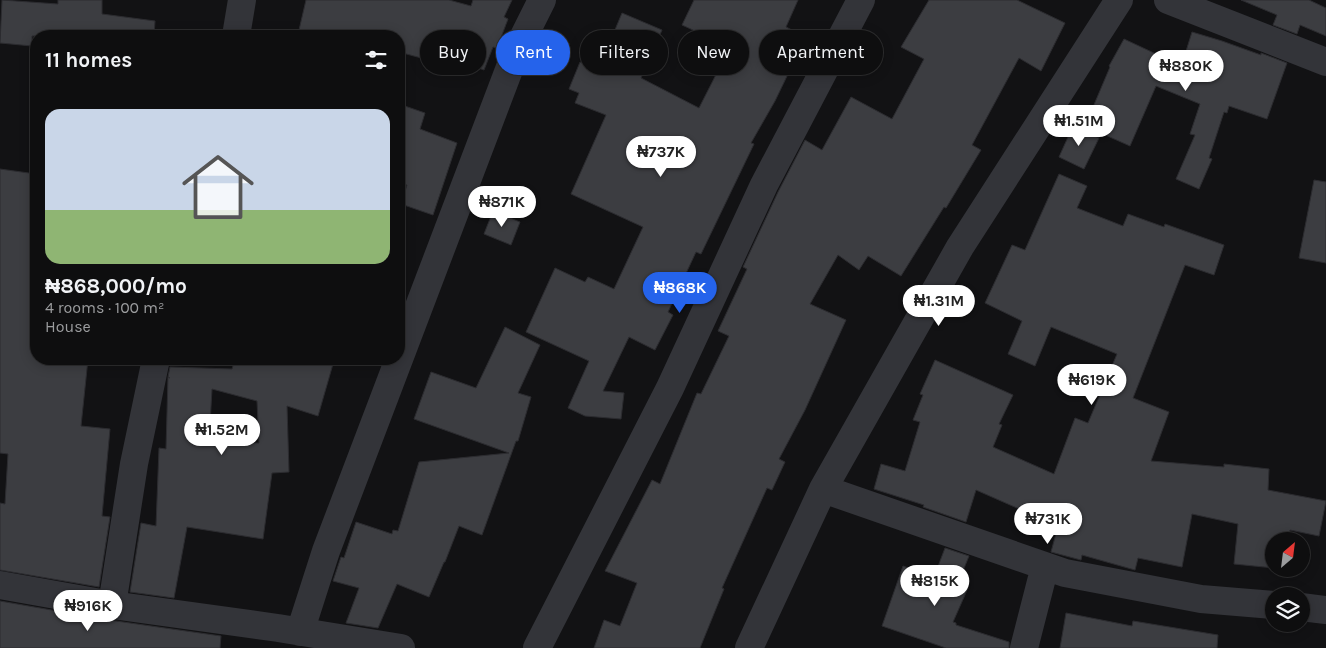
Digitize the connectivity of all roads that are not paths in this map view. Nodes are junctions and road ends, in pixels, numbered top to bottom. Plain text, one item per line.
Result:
1 (242, 0) edge
2 (542, 0) edge
3 (861, 0) edge
4 (1118, 0) edge
5 (1168, 0) edge
6 (237, 30) edge
7 (1326, 62) edge
8 (405, 343) edge
9 (155, 365) edge
10 (397, 365) edge
11 (823, 489) junction
12 (1045, 566) junction
13 (0, 585) edge
14 (1265, 604) edge
15 (112, 605) junction
16 (1310, 608) edge
17 (1326, 610) edge
18 (300, 632) junction
19 (401, 648) edge
20 (537, 648) edge
21 (749, 648) edge
22 (1024, 648) edge

1 - 6 street
2 - 8 street
3 - 20 street
4 - 11 street
5 - 7 street
9 - 15 street
10 - 18 street
11 - 12 street
11 - 21 street
12 - 14 street
12 - 22 street
13 - 15 street
15 - 18 street
16 - 17 street
18 - 19 street

